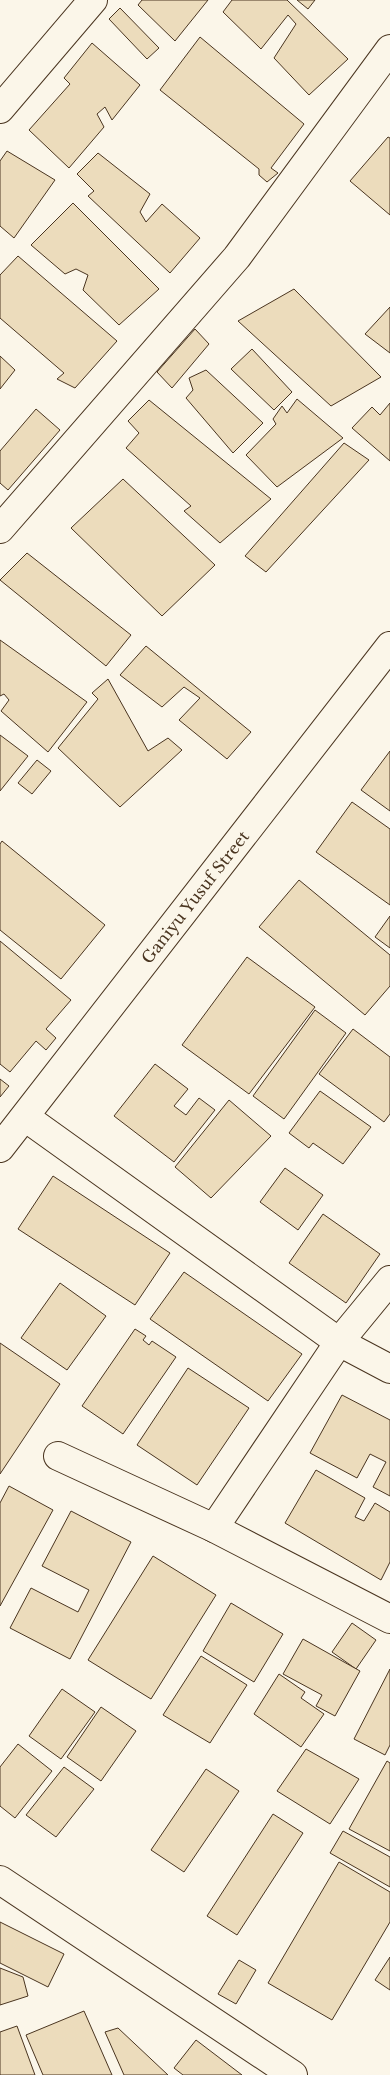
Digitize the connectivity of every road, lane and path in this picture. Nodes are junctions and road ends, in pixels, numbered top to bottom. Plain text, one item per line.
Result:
1 (93, 0) edge
2 (390, 49) edge
3 (0, 109) edge
4 (0, 529) edge
5 (390, 646) edge
6 (25, 1117) junction
7 (0, 1148) edge
8 (390, 1280) edge
9 (339, 1342) junction
10 (390, 1369) edge
11 (58, 1456) dead end
12 (214, 1528) junction
13 (390, 1619) edge
14 (0, 1880) edge
15 (292, 2075) edge

1 - 3 street
2 - 4 street
5 - 6 street, Ganiyu Yusuf Street
6 - 7 street, Ganiyu Yusuf Street
6 - 9 street
8 - 9 street
9 - 10 street
9 - 12 street
11 - 12 street
12 - 13 street
14 - 15 street

